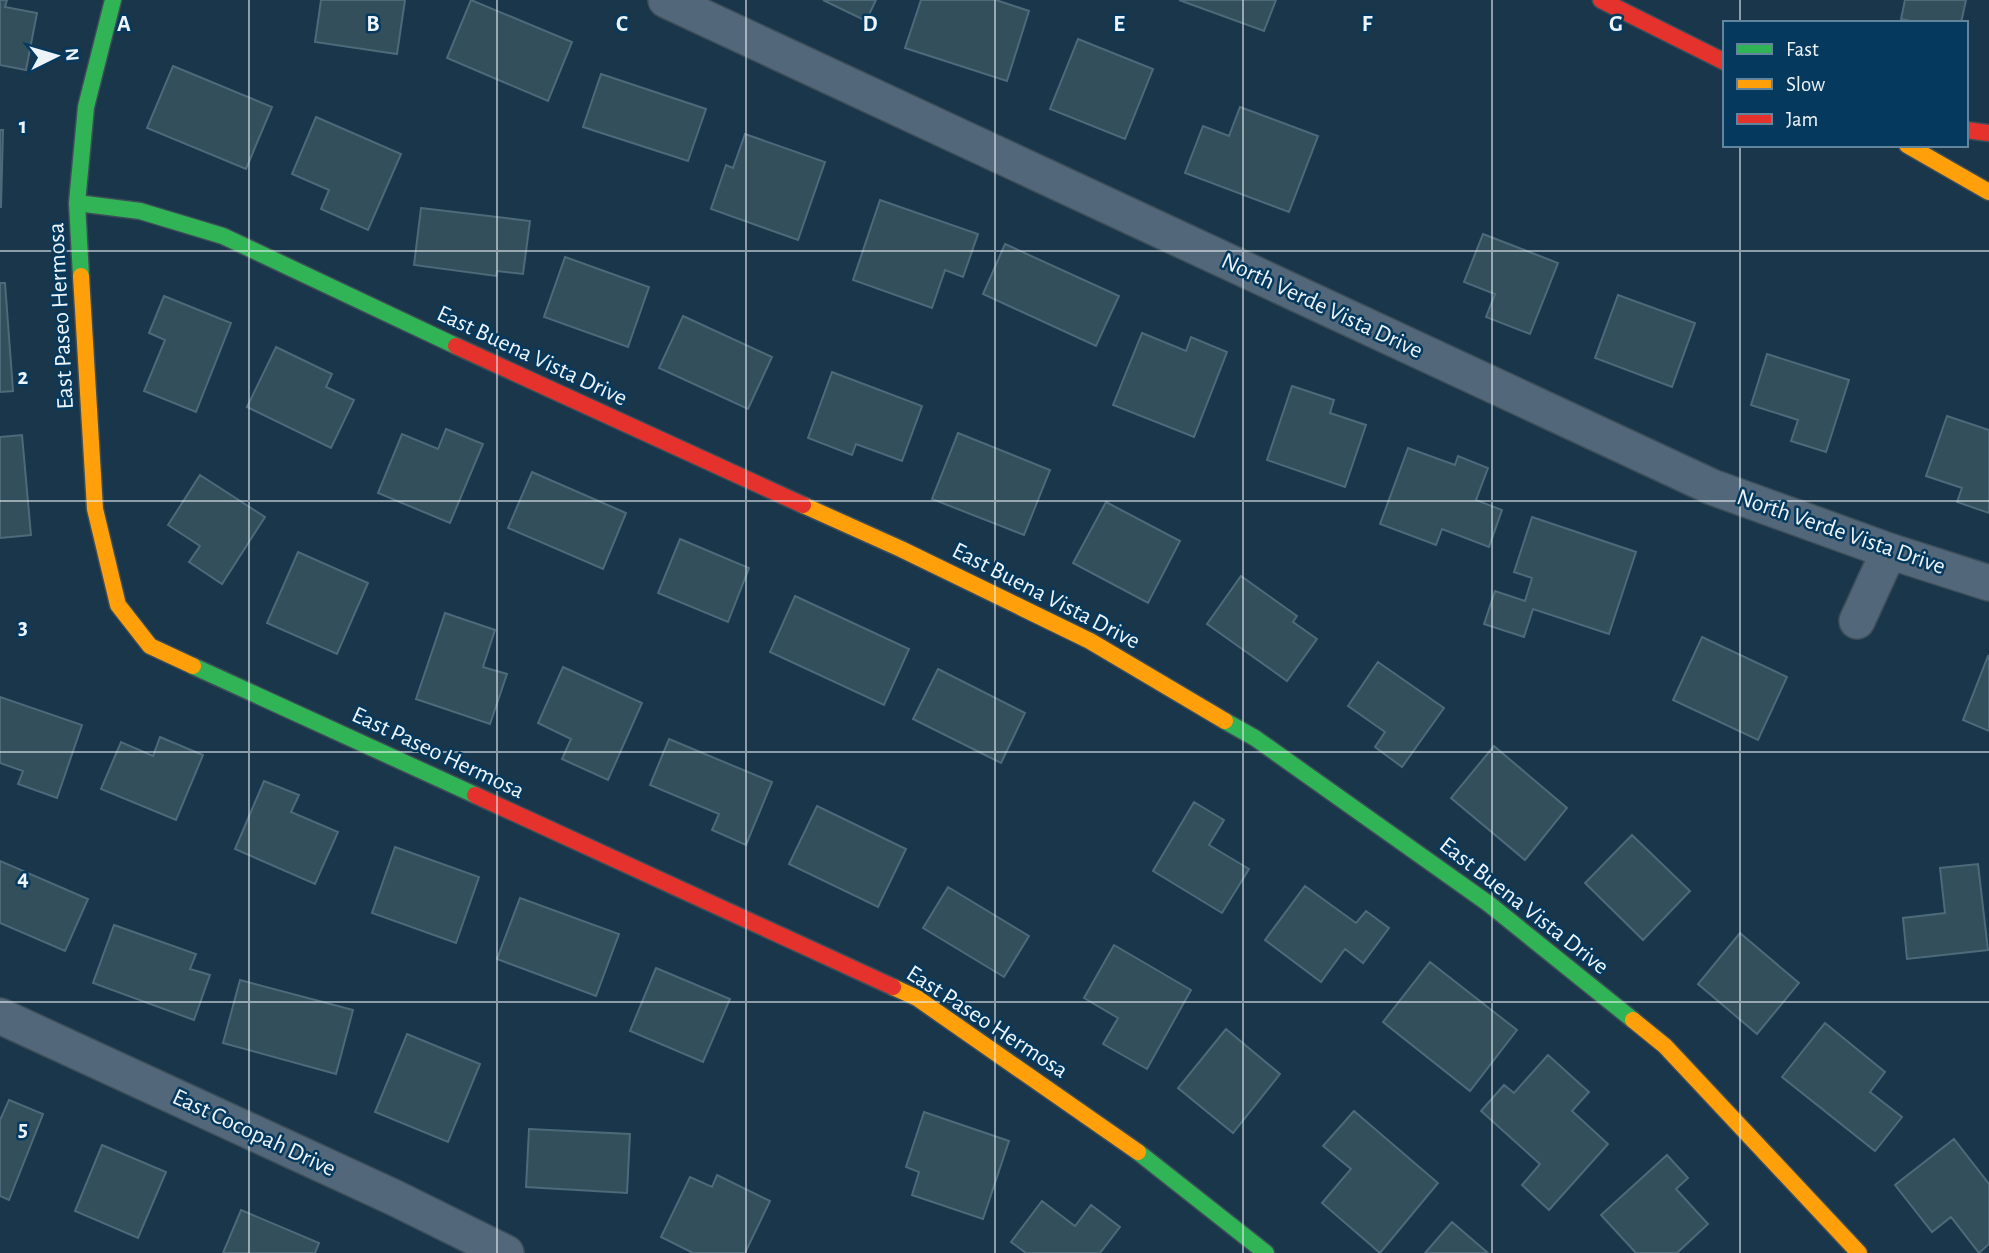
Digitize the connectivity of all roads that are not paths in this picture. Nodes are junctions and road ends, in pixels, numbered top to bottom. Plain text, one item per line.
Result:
1 (113, 0) edge
2 (666, 0) edge
3 (1601, 0) edge
4 (1723, 61) edge
5 (1968, 130) edge
6 (1989, 134) edge
7 (1910, 147) edge
8 (1989, 192) edge
9 (77, 203) junction
10 (1889, 551) junction
11 (1989, 583) edge
12 (1857, 621) dead end
13 (0, 1016) edge
14 (506, 1253) edge
15 (1266, 1253) edge
16 (1859, 1253) edge

1 - 9 street, East Paseo Hermosa
2 - 10 street, North Verde Vista Drive
3 - 4 street
5 - 6 street
7 - 8 street
9 - 15 street, East Paseo Hermosa
9 - 16 street, East Buena Vista Drive
10 - 11 street, North Verde Vista Drive
10 - 12 street
13 - 14 street, East Cocopah Drive

